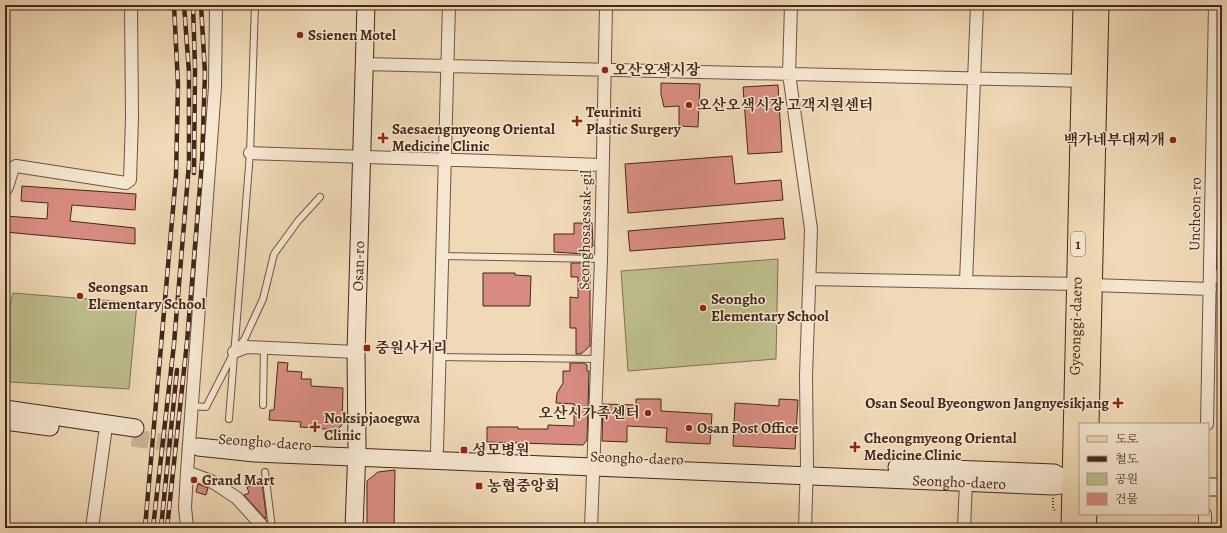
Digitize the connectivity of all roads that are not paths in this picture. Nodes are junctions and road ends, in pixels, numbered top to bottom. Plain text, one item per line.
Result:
1 (132, 5) edge
2 (216, 5) edge
3 (255, 5) edge
4 (366, 5) edge
5 (449, 5) edge
6 (606, 5) edge
7 (791, 5) edge
8 (977, 5) edge
9 (1083, 5) edge
10 (1099, 5) edge
11 (1215, 5) edge
12 (364, 64) junction
13 (448, 66) junction
14 (605, 70) junction
15 (789, 74) junction
16 (974, 78) junction
17 (1089, 81) junction
18 (250, 153) junction
19 (361, 156) junction
20 (445, 159) junction
21 (602, 165) junction
22 (5, 190) edge
23 (320, 197) dead end
24 (442, 256) junction
25 (601, 259) junction
26 (1216, 276) edge
27 (810, 280) junction
28 (966, 282) junction
29 (1084, 284) junction
30 (1210, 289) junction
31 (264, 348) junction
32 (234, 352) junction
33 (356, 352) junction
34 (439, 357) junction
35 (597, 359) junction
36 (263, 405) dead end
37 (191, 406) junction
38 (5, 409) edge
39 (229, 419) dead end
40 (5, 421) edge
41 (1089, 423) edge
42 (1207, 423) edge
43 (105, 434) junction
44 (199, 442) tunnel mouth
45 (437, 450) junction
46 (357, 453) junction
47 (594, 462) junction
48 (806, 470) junction
49 (187, 472) junction
50 (265, 472) dead end
51 (966, 482) junction
52 (1076, 483) edge
53 (1209, 487) edge
54 (1222, 487) edge
55 (1087, 515) edge
56 (1205, 515) edge
57 (92, 528) edge
58 (187, 528) edge
59 (264, 528) edge
60 (272, 528) edge
61 (354, 528) edge
62 (591, 528) edge
63 (805, 528) edge
64 (964, 528) edge
65 (1071, 528) edge
66 (1086, 528) edge
67 (1204, 528) edge

1 - 22 street
2 - 37 street
3 - 18 lane
4 - 12 main road, Osan-ro
5 - 13 street
6 - 14 street, Seonghosaessak-gil
7 - 15 street
8 - 16 street
9 - 17 main road, Gyeonggi-daero / 1
10 - 17 main road, Gyeonggi-daero / 1
11 - 26 street, Uncheon-ro
12 - 13 street
12 - 19 main road, Osan-ro
13 - 14 street
13 - 20 street
14 - 15 street
14 - 21 street, Seonghosaessak-gil
15 - 16 street
15 - 27 street
16 - 17 street
16 - 28 street
17 - 29 main road, Gyeonggi-daero / 1
18 - 19 street
18 - 32 lane
19 - 20 street
19 - 33 main road, Osan-ro
20 - 21 street
20 - 24 street
21 - 25 street, Seonghosaessak-gil
23 - 32 lane
24 - 25 lane
24 - 34 street
25 - 35 street, Seonghosaessak-gil
26 - 30 street, Uncheon-ro
27 - 28 street
27 - 48 street
28 - 29 street
29 - 30 street
29 - 41 main road, Gyeonggi-daero / 1
29 - 52 main road, Gyeonggi-daero / 1
30 - 42 street, Uncheon-ro
31 - 32 street
31 - 33 street
31 - 36 lane
32 - 37 lane
32 - 39 lane
33 - 46 main road, Osan-ro
34 - 35 lane
34 - 45 street
35 - 47 street, Seonghosaessak-gil
37 - 49 street
38 - 43 main road
40 - 43 main road
43 - 57 street
44 - 46 main road, Seongho-daero
45 - 46 main road, Seongho-daero
45 - 47 main road, Seongho-daero
46 - 47 main road, Seongho-daero
46 - 61 main road, Osan-ro
47 - 48 main road, Seongho-daero
47 - 62 street, Seonghosaessak-gil
48 - 51 main road, Seongho-daero
48 - 52 main road, Seongho-daero
48 - 63 street
49 - 58 street
49 - 59 street
50 - 60 lane
51 - 52 main road, Seongho-daero
51 - 64 street
52 - 65 main road, Gyeonggi-daero / 1
53 - 54 main road
55 - 66 main road
56 - 67 street

